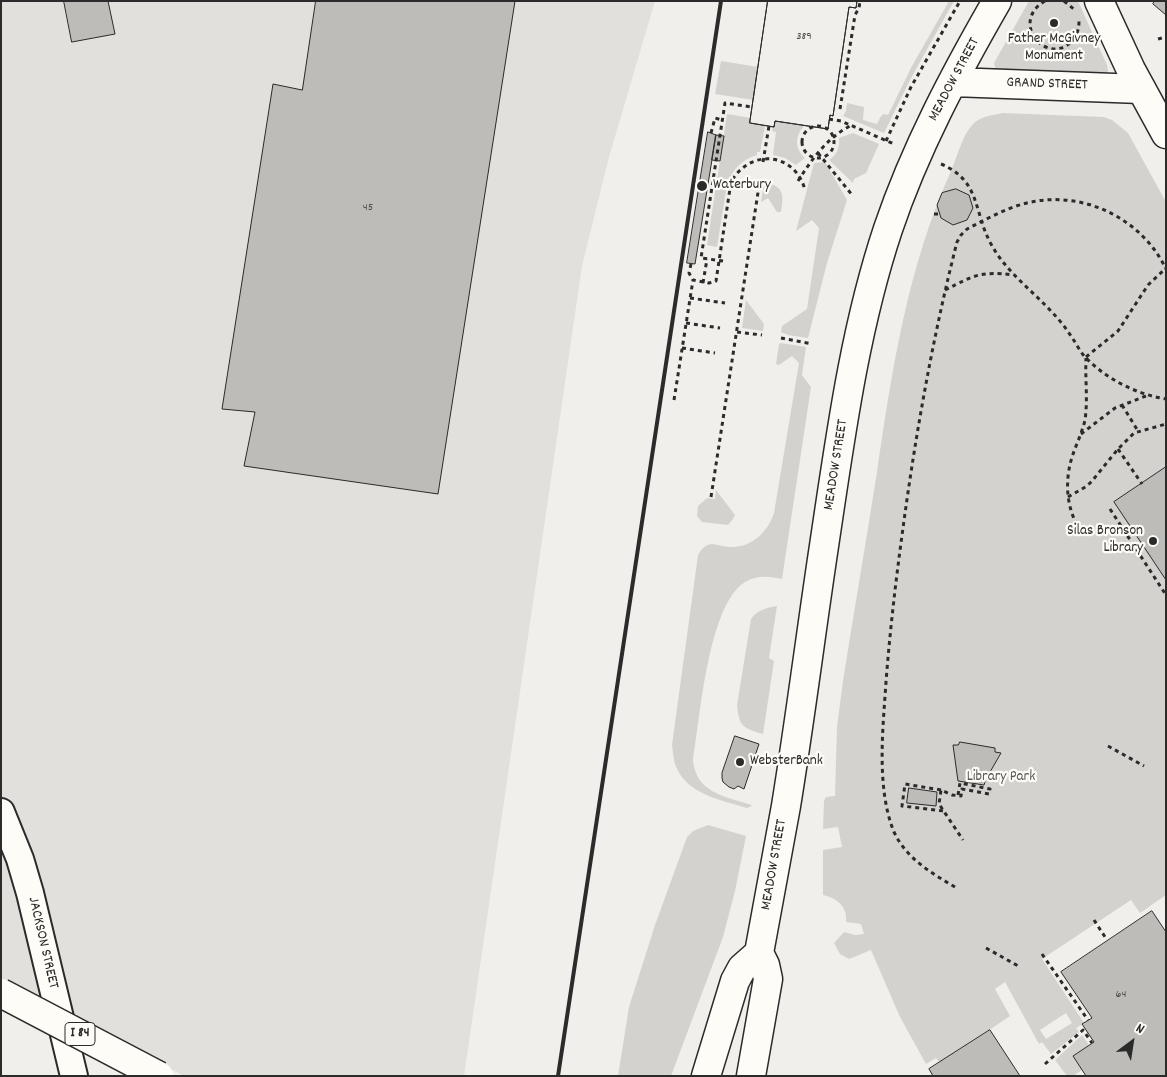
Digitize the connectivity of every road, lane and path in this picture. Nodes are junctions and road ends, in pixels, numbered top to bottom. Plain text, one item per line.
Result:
1 (860, 1) edge
2 (960, 1) edge
3 (997, 1) edge
4 (1045, 1) edge
5 (1064, 1) edge
6 (1099, 1) edge
7 (1166, 37) edge
8 (1158, 39) dead end
9 (953, 82) junction
10 (1141, 89) junction
11 (752, 107) dead end
12 (840, 108) dead end
13 (829, 119) dead end
14 (722, 120) junction
15 (851, 125) junction
16 (769, 126) dead end
17 (711, 133) dead end
18 (1166, 134) edge
19 (834, 137) junction
20 (818, 153) junction
21 (822, 158) junction
22 (763, 160) junction
23 (946, 166) dead end
24 (800, 177) junction
25 (798, 181) dead end
26 (759, 186) dead end
27 (805, 190) dead end
28 (853, 196) dead end
29 (934, 214) dead end
30 (940, 214) dead end
31 (981, 222) junction
32 (707, 259) junction
33 (721, 261) junction
34 (691, 264) dead end
35 (1166, 268) edge
36 (1015, 275) junction
37 (692, 280) junction
38 (703, 283) junction
39 (945, 290) junction
40 (690, 298) junction
41 (724, 303) dead end
42 (686, 323) junction
43 (720, 328) dead end
44 (737, 332) junction
45 (762, 335) dead end
46 (781, 338) dead end
47 (812, 344) dead end
48 (682, 348) junction
49 (715, 353) dead end
50 (1086, 357) junction
51 (1147, 395) junction
52 (674, 400) dead end
53 (1166, 400) edge
54 (1122, 405) junction
55 (1166, 424) edge
56 (1138, 431) junction
57 (1081, 434) junction
58 (1118, 449) junction
59 (1142, 484) dead end
60 (711, 497) dead end
61 (1068, 497) junction
62 (1110, 509) dead end
63 (1078, 525) dead end
64 (1166, 595) edge
65 (1108, 746) dead end
66 (1144, 766) dead end
67 (941, 790) junction
68 (958, 796) junction
69 (944, 811) junction
70 (1, 812) edge
71 (963, 840) dead end
72 (955, 887) dead end
73 (1094, 920) dead end
74 (1107, 940) dead end
75 (986, 948) dead end
76 (759, 953) junction
77 (1042, 954) dead end
78 (1020, 967) dead end
79 (1, 993) edge
80 (1088, 1020) dead end
81 (1092, 1044) dead end
82 (1045, 1064) dead end
83 (74, 1076) edge
84 (158, 1076) edge
85 (706, 1076) edge
86 (751, 1076) edge

1 - 12 path
2 - 15 path
3 - 9 main road, MEADOW STREET
4 - 5 path
6 - 10 main road
7 - 8 path
9 - 10 main road, GRAND STREET
9 - 76 main road, MEADOW STREET
10 - 18 main road
11 - 14 path
13 - 15 path
14 - 17 path
14 - 32 path
15 - 19 path
16 - 22 path
19 - 20 path
19 - 21 path
19 - 21 path
20 - 21 path
20 - 24 path
21 - 28 path
22 - 24 path
22 - 33 path
23 - 31 path
24 - 25 path
24 - 27 path
26 - 44 path
29 - 30 path
31 - 35 path
31 - 36 path
31 - 39 path
32 - 33 path
32 - 38 path
33 - 38 path
34 - 37 path
35 - 50 path
36 - 39 path
36 - 50 path
37 - 38 path
37 - 40 path
39 - 72 path
40 - 41 path
40 - 42 path
42 - 43 path
42 - 48 path
44 - 45 path
44 - 60 path
46 - 47 path
48 - 49 path
48 - 52 path
50 - 51 path
50 - 57 path
51 - 53 path
51 - 54 path
54 - 56 path
54 - 57 path
55 - 56 path
56 - 58 path
57 - 61 path
58 - 59 path
58 - 61 path
61 - 63 path
62 - 64 path
65 - 66 path
67 - 68 path
67 - 69 path
67 - 69 path
68 - 68 path
69 - 71 path
70 - 83 street, JACKSON STREET
73 - 74 path
75 - 78 path
76 - 85 main road
76 - 86 main road
77 - 80 path
79 - 84 main road, I 84, bridge
81 - 82 path

